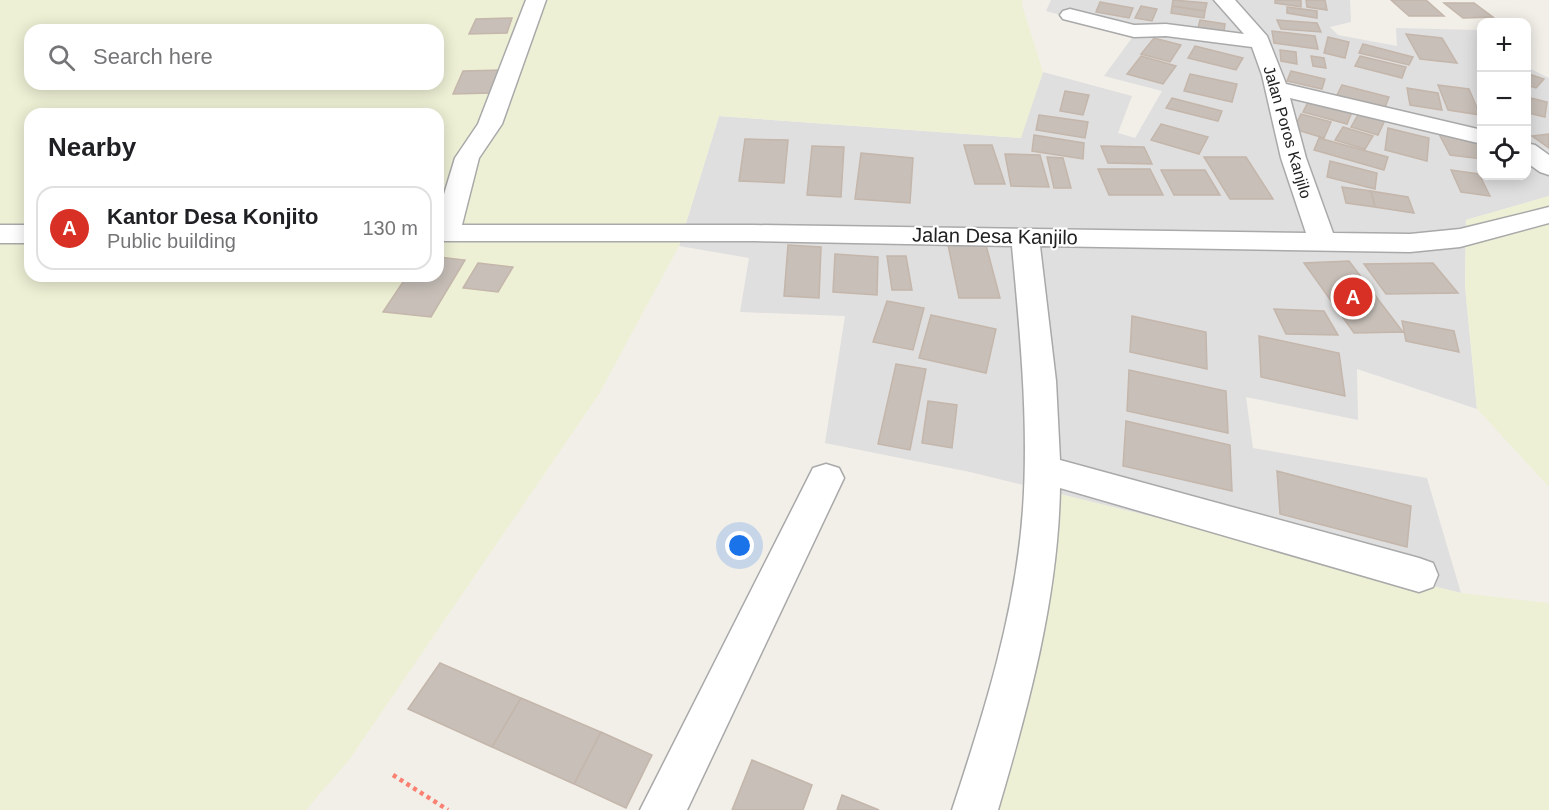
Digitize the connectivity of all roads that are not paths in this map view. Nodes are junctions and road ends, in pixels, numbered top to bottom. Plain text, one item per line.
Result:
1 (536, 0) edge
2 (1224, 0) edge
3 (1070, 15) dead end
4 (1260, 42) junction
5 (1279, 89) junction
6 (1477, 136) edge
7 (1531, 153) edge
8 (1549, 166) edge
9 (1549, 215) edge
10 (444, 227) edge
11 (444, 233) edge
12 (0, 234) edge
13 (24, 234) edge
14 (1025, 237) junction
15 (1322, 240) junction
16 (1043, 469) junction
17 (826, 478) dead end
18 (1419, 575) dead end
19 (663, 810) edge
20 (975, 810) edge

1 - 10 street
2 - 4 street, Jalan Poros Kanjilo
3 - 4 street
4 - 5 street, Jalan Poros Kanjilo
5 - 6 street
5 - 15 street, Jalan Poros Kanjilo
7 - 8 street
9 - 15 street, Jalan Desa Kanjilo
11 - 14 street, Jalan Desa Kanjilo
12 - 13 street
14 - 15 street, Jalan Desa Kanjilo
14 - 16 street
16 - 18 street
16 - 20 street
17 - 19 street

